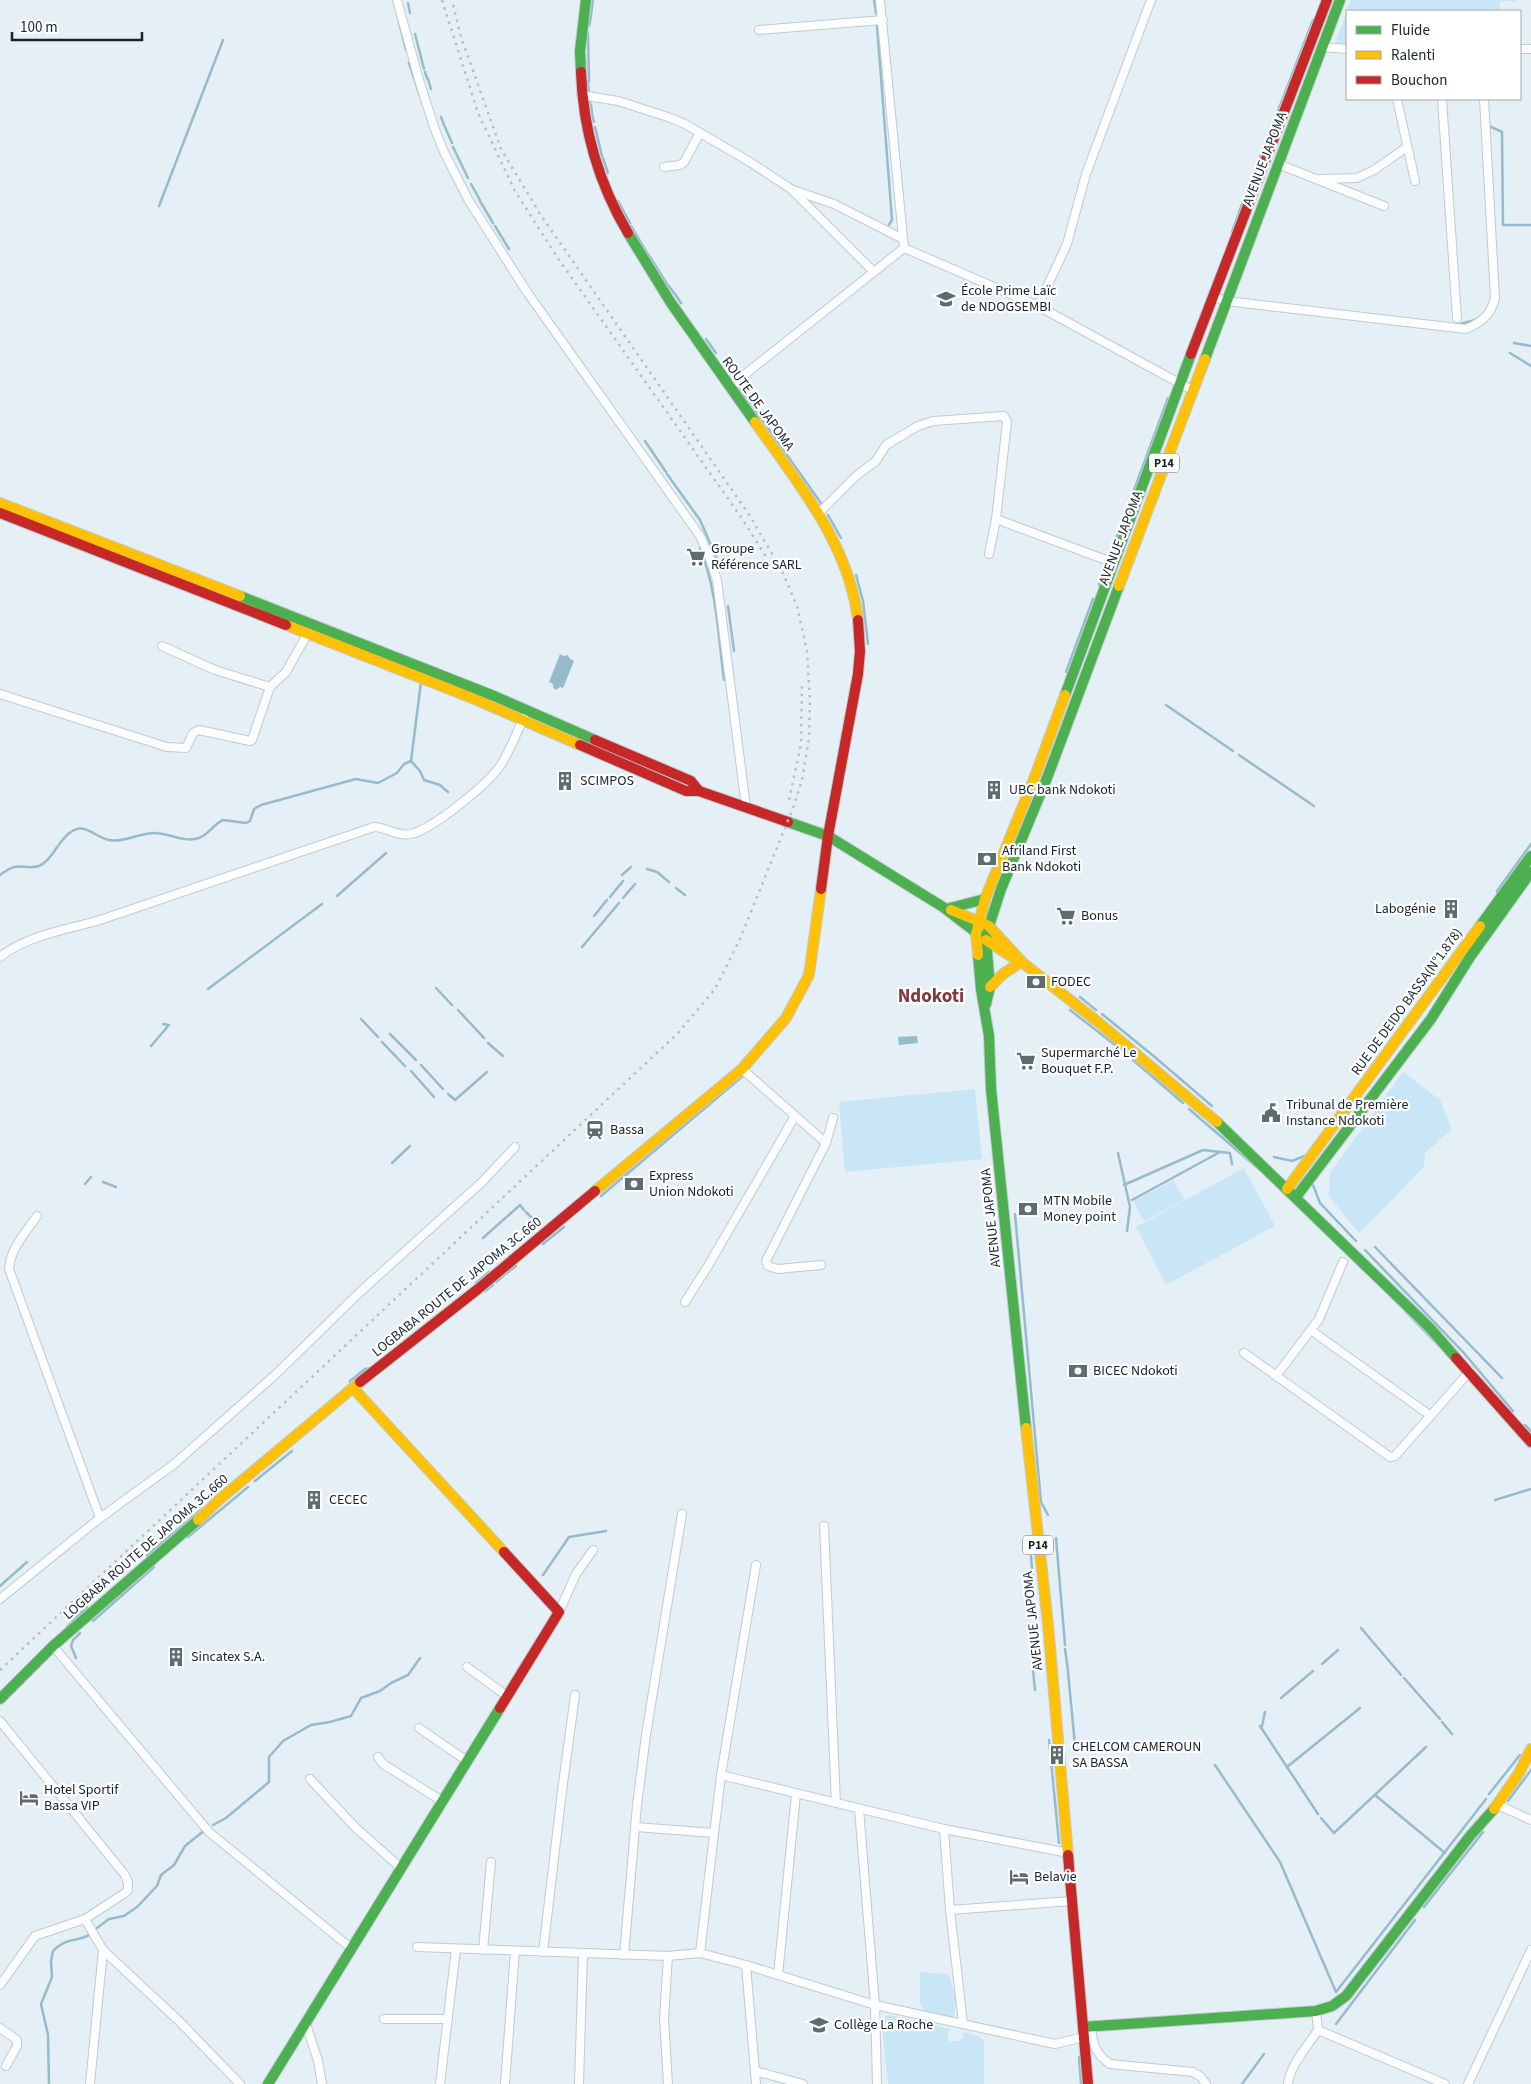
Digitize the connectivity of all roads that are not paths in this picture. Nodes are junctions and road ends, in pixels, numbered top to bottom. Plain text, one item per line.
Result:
1 (397, 0) edge
2 (586, 0) edge
3 (880, 0) edge
4 (1151, 0) edge
5 (1327, 0) edge
6 (1340, 0) edge
7 (883, 20) junction
8 (759, 30) dead end
9 (1322, 47) junction
10 (1346, 49) edge
11 (581, 95) junction
12 (1397, 100) edge
13 (1442, 100) edge
14 (1484, 100) edge
15 (700, 133) junction
16 (1407, 147) junction
17 (1278, 164) junction
18 (664, 167) dead end
19 (1316, 179) junction
20 (1415, 182) dead end
21 (791, 189) junction
22 (1384, 206) dead end
23 (903, 239) junction
24 (904, 248) junction
25 (874, 272) junction
26 (1214, 297) junction
27 (1226, 301) junction
28 (1038, 306) junction
29 (1457, 318) dead end
30 (1180, 384) junction
31 (729, 388) junction
32 (1192, 390) junction
33 (0, 503) edge
34 (0, 513) edge
35 (819, 513) junction
36 (996, 519) junction
37 (989, 554) dead end
38 (1114, 563) junction
39 (310, 630) junction
40 (162, 646) dead end
41 (270, 688) junction
42 (0, 694) edge
43 (525, 716) junction
44 (609, 746) junction
45 (605, 757) junction
46 (699, 791) junction
47 (746, 807) junction
48 (828, 836) junction
49 (1531, 856) edge
50 (1531, 872) edge
51 (985, 899) junction
52 (945, 907) junction
53 (979, 921) junction
54 (989, 926) junction
55 (976, 934) junction
56 (986, 940) junction
57 (0, 957) edge
58 (1022, 963) junction
59 (990, 987) junction
60 (985, 1005) junction
61 (742, 1069) junction
62 (795, 1116) junction
63 (832, 1118) dead end
64 (826, 1143) junction
65 (515, 1147) dead end
66 (1287, 1189) junction
67 (1296, 1197) junction
68 (37, 1216) dead end
69 (1343, 1262) dead end
70 (821, 1266) dead end
71 (685, 1302) dead end
72 (1312, 1331) junction
73 (1244, 1353) dead end
74 (1470, 1371) junction
75 (1276, 1376) junction
76 (353, 1388) junction
77 (1430, 1416) junction
78 (1531, 1442) edge
79 (682, 1514) dead end
80 (100, 1518) junction
81 (824, 1526) dead end
82 (593, 1550) dead end
83 (756, 1565) dead end
84 (0, 1599) edge
85 (559, 1612) junction
86 (53, 1646) junction
87 (467, 1668) dead end
88 (575, 1695) dead end
89 (507, 1696) junction
90 (0, 1699) edge
91 (0, 1721) edge
92 (419, 1728) dead end
93 (1531, 1749) edge
94 (378, 1757) dead end
95 (467, 1761) junction
96 (721, 1775) junction
97 (310, 1779) dead end
98 (796, 1794) junction
99 (442, 1801) junction
100 (836, 1803) junction
101 (1498, 1806) junction
102 (858, 1809) junction
103 (1531, 1820) edge
104 (636, 1827) junction
105 (944, 1829) junction
106 (714, 1833) junction
107 (1069, 1853) junction
108 (491, 1862) dead end
109 (401, 1868) junction
110 (1072, 1901) junction
111 (950, 1910) junction
112 (85, 1919) junction
113 (417, 1947) dead end
114 (352, 1949) junction
115 (456, 1949) junction
116 (104, 1950) junction
117 (483, 1950) junction
118 (1531, 1950) edge
119 (515, 1951) junction
120 (543, 1952) junction
121 (583, 1953) junction
122 (700, 1953) junction
123 (624, 1954) junction
124 (668, 1956) junction
125 (746, 1965) junction
126 (778, 1975) junction
127 (0, 1985) edge
128 (875, 2005) junction
129 (1316, 2011) junction
130 (448, 2019) junction
131 (384, 2020) dead end
132 (963, 2023) junction
133 (306, 2024) junction
134 (0, 2028) edge
135 (1318, 2030) junction
136 (1086, 2031) junction
137 (6, 2066) dead end
138 (755, 2071) junction
139 (90, 2084) edge
140 (240, 2084) edge
141 (268, 2084) edge
142 (322, 2084) edge
143 (440, 2084) edge
144 (505, 2084) edge
145 (579, 2084) edge
146 (668, 2084) edge
147 (756, 2084) edge
148 (803, 2084) edge
149 (877, 2084) edge
150 (1088, 2084) edge
151 (1206, 2084) edge
152 (1288, 2084) edge
153 (1445, 2084) edge
154 (1468, 2084) edge

1 - 47 street
2 - 11 main road, ROUTE DE JAPOMA
3 - 7 street
4 - 28 street
5 - 26 main road, AVENUE JAPOMA / P14
6 - 9 main road, AVENUE JAPOMA / P14
7 - 8 street
7 - 23 street
9 - 10 street
9 - 17 main road, AVENUE JAPOMA / P14
11 - 15 street
11 - 31 main road, ROUTE DE JAPOMA
12 - 16 street
13 - 29 street
14 - 27 street
15 - 18 street
15 - 21 street
16 - 19 street
16 - 20 street
17 - 19 street
17 - 27 main road, AVENUE JAPOMA / P14
19 - 22 street
21 - 23 street
21 - 25 street
23 - 24 street
24 - 25 street
24 - 28 street
25 - 31 street
26 - 27 street
26 - 30 main road, AVENUE JAPOMA / P14
27 - 32 main road, AVENUE JAPOMA / P14
28 - 30 street
30 - 32 street
30 - 38 main road, AVENUE JAPOMA / P14
31 - 35 main road, ROUTE DE JAPOMA
32 - 54 main road, AVENUE JAPOMA / P14
33 - 39 main road
34 - 39 main road
35 - 36 street
35 - 48 main road, ROUTE DE JAPOMA
36 - 37 street
36 - 38 street
38 - 51 main road, AVENUE JAPOMA / P14
39 - 41 street
39 - 43 main road
40 - 41 street
41 - 42 street
43 - 44 main road
43 - 45 main road
43 - 57 street
44 - 45 main road
44 - 46 main road
45 - 46 main road
46 - 47 main road
47 - 48 main road
48 - 52 main road
48 - 61 main road, LOGBABA ROUTE DE JAPOMA 3C.660
49 - 66 main road, RUE DE DEIDO BASSA(N°1.878)
50 - 67 main road
51 - 52 main road
51 - 53 main road, AVENUE JAPOMA / P14
52 - 53 main road
52 - 55 main road
53 - 54 main road
53 - 55 main road, AVENUE JAPOMA / P14
54 - 56 main road, AVENUE JAPOMA / P14
54 - 58 main road
55 - 56 main road
55 - 60 main road, AVENUE JAPOMA / P14
56 - 58 main road
56 - 59 main road, AVENUE JAPOMA / P14
58 - 59 main road
58 - 66 main road
59 - 60 main road, AVENUE JAPOMA / P14
60 - 107 main road, AVENUE JAPOMA / P14
61 - 62 street
61 - 76 main road, LOGBABA ROUTE DE JAPOMA 3C.660
62 - 64 street
62 - 71 street
63 - 64 street
64 - 70 street
65 - 80 street
66 - 67 main road
67 - 74 main road
68 - 80 street
69 - 72 street
72 - 75 street
72 - 77 street
73 - 75 street
74 - 77 street
74 - 78 main road
75 - 77 street
76 - 85 main road
76 - 86 main road, LOGBABA ROUTE DE JAPOMA 3C.660
79 - 104 street
80 - 84 street
81 - 100 street
82 - 85 street
83 - 96 street
85 - 89 main road
86 - 90 main road, LOGBABA ROUTE DE JAPOMA 3C.660
86 - 114 street
87 - 89 street
88 - 120 street
89 - 95 main road
91 - 112 street
92 - 95 street
93 - 101 main road
94 - 99 street
95 - 99 main road
96 - 98 street
96 - 106 street
97 - 109 street
98 - 100 street
98 - 126 street
99 - 109 main road
100 - 102 street
101 - 103 street
101 - 129 main road
102 - 105 street
102 - 128 street
104 - 106 street
104 - 123 street
105 - 107 street
105 - 111 street
106 - 122 street
107 - 110 main road, AVENUE JAPOMA / P14
108 - 117 street
109 - 114 main road
110 - 111 street
110 - 136 main road, AVENUE JAPOMA / P14
111 - 132 street
112 - 116 street
112 - 127 street
113 - 115 street
114 - 133 main road
115 - 117 street
115 - 130 street
116 - 139 street
116 - 140 street
117 - 119 street
118 - 154 street
119 - 120 street
119 - 144 street
120 - 121 street
121 - 123 street
121 - 145 street
122 - 124 street
122 - 125 street
123 - 124 street
124 - 146 street
125 - 126 street
125 - 138 street
126 - 128 street
128 - 132 street
128 - 149 street
129 - 135 street
129 - 136 main road
130 - 131 street
130 - 143 street
132 - 136 street
133 - 141 main road
133 - 142 street
134 - 137 street
135 - 152 street
135 - 153 street
136 - 150 main road, AVENUE JAPOMA / P14
136 - 151 street
138 - 147 street
138 - 148 street

